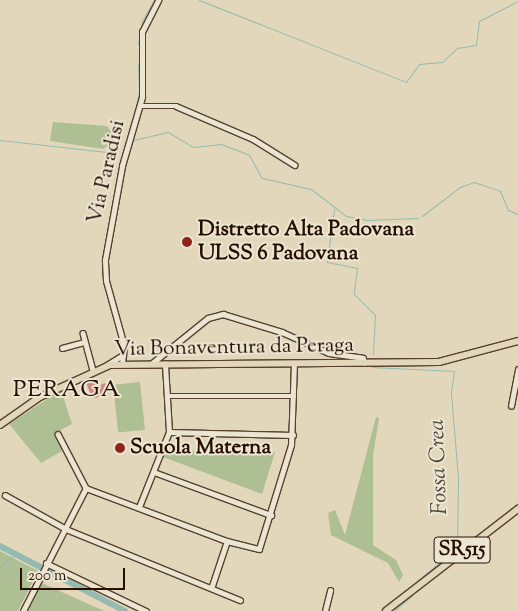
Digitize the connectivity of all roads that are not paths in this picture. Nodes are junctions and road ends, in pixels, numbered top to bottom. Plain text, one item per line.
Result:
1 (158, 0) edge
2 (140, 106) junction
3 (295, 165) dead end
4 (83, 333) dead end
5 (518, 341) edge
6 (84, 342) junction
7 (62, 348) dead end
8 (124, 354) junction
9 (365, 363) junction
10 (122, 364) junction
11 (152, 364) junction
12 (166, 364) junction
13 (294, 364) junction
14 (106, 366) junction
15 (93, 370) junction
16 (518, 370) edge
17 (166, 396) junction
18 (294, 396) junction
19 (512, 406) dead end
20 (0, 425) edge
21 (169, 432) junction
22 (58, 434) dead end
23 (293, 434) junction
24 (154, 472) junction
25 (86, 488) junction
26 (5, 495) dead end
27 (140, 507) junction
28 (517, 510) edge
29 (271, 516) junction
30 (64, 528) junction
31 (227, 541) junction
32 (46, 565) junction
33 (212, 586) junction
34 (330, 591) dead end
35 (240, 600) dead end
36 (24, 610) edge
37 (146, 611) edge
38 (325, 611) edge
39 (386, 611) edge

1 - 2 street, Via Paradisi
2 - 3 street
2 - 8 street, Via Paradisi
4 - 6 street
5 - 9 main road, Via Bonaventura da Peraga
6 - 7 street
6 - 15 street
8 - 10 street, Via Paradisi
8 - 14 street
9 - 11 street
9 - 13 main road, Via Bonaventura da Peraga
10 - 11 main road, Via Bonaventura da Peraga
10 - 14 main road, Via Bonaventura da Peraga
11 - 12 main road, Via Bonaventura da Peraga
12 - 13 main road, Via Bonaventura da Peraga
12 - 17 street
13 - 18 street
14 - 15 main road, Via Bonaventura da Peraga
15 - 20 main road, Via Bonaventura da Peraga
16 - 19 street
17 - 18 street
17 - 21 street
18 - 23 street
21 - 23 street
21 - 24 street
22 - 25 street
23 - 29 street
24 - 27 street
24 - 29 street
25 - 27 street
25 - 30 street
26 - 30 street
27 - 31 street
28 - 39 main road, SR515
29 - 31 street
30 - 32 street
30 - 33 street
31 - 33 street
32 - 36 street
32 - 37 street
33 - 35 street
34 - 38 street

